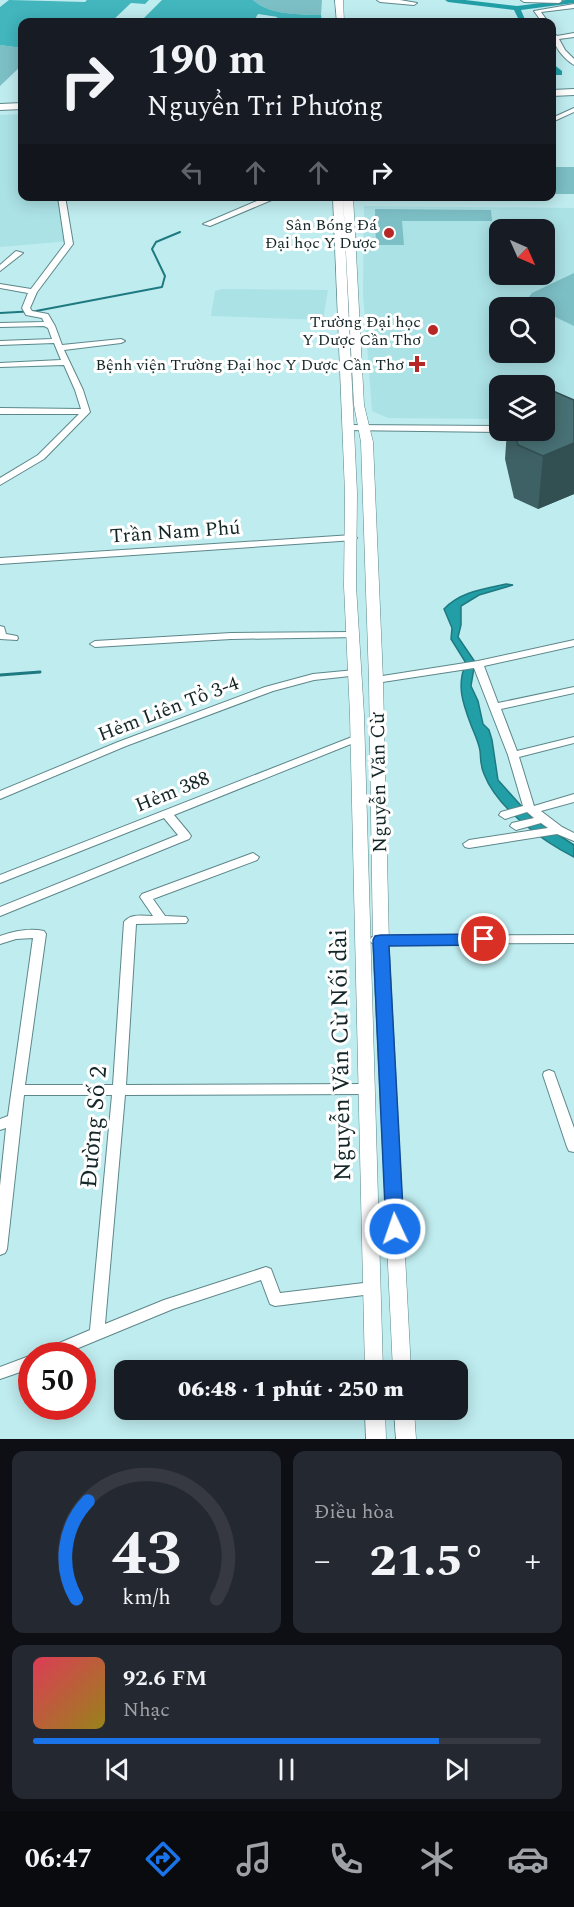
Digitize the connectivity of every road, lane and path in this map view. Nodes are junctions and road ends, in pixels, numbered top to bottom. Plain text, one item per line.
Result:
1 (331, 0) edge
2 (339, 0) edge
3 (381, 0) edge
4 (524, 0) edge
5 (566, 0) edge
6 (414, 3) dead end
7 (534, 6) edge
8 (574, 6) edge
9 (334, 18) edge
10 (341, 18) edge
11 (556, 35) edge
12 (574, 36) edge
13 (556, 39) edge
14 (574, 63) edge
15 (556, 91) edge
16 (574, 91) edge
17 (11, 109) edge
18 (574, 111) edge
19 (0, 113) edge
20 (556, 118) edge
21 (63, 201) edge
22 (260, 201) edge
23 (338, 201) edge
24 (348, 201) edge
25 (207, 224) dead end
26 (19, 253) dead end
27 (0, 269) edge
28 (0, 286) edge
29 (33, 292) junction
30 (0, 325) edge
31 (51, 326) junction
32 (121, 341) dead end
33 (0, 343) edge
34 (57, 345) junction
35 (66, 362) junction
36 (0, 364) edge
37 (0, 411) edge
38 (86, 412) junction
39 (355, 428) junction
40 (489, 429) edge
41 (0, 482) edge
42 (352, 538) junction
43 (0, 561) edge
44 (0, 629) edge
45 (353, 634) junction
46 (13, 638) dead end
47 (574, 643) edge
48 (95, 644) dead end
49 (477, 664) junction
50 (355, 673) junction
51 (376, 680) junction
52 (574, 690) edge
53 (495, 707) junction
54 (357, 738) junction
55 (574, 740) edge
56 (513, 755) junction
57 (0, 795) edge
58 (574, 798) edge
59 (533, 813) junction
60 (167, 814) junction
61 (508, 814) dead end
62 (520, 825) dead end
63 (556, 831) junction
64 (574, 837) edge
65 (469, 844) dead end
66 (253, 857) dead end
67 (0, 879) edge
68 (0, 912) edge
69 (162, 920) junction
70 (182, 920) dead end
71 (3, 934) edge
72 (574, 939) edge
73 (363, 940) junction
74 (381, 940) junction
75 (549, 1076) dead end
76 (367, 1089) junction
77 (18, 1090) junction
78 (119, 1090) junction
79 (14, 1119) junction
80 (0, 1125) edge
81 (574, 1147) edge
82 (0, 1249) edge
83 (372, 1288) junction
84 (97, 1335) junction
85 (79, 1342) edge
86 (374, 1360) edge
87 (401, 1360) edge
88 (18, 1366) edge
89 (0, 1373) edge
90 (375, 1420) edge
91 (405, 1420) edge
92 (376, 1439) edge
93 (406, 1439) edge

1 - 9 main road
2 - 10 main road
3 - 6 street
4 - 7 street
5 - 7 street
7 - 8 street
11 - 12 street
13 - 14 street
15 - 16 highway
17 - 19 highway
18 - 20 street
21 - 29 street
22 - 25 street
23 - 39 main road, Nguyễn Văn Cừ
24 - 39 main road, Nguyễn Văn Cừ
26 - 27 street
28 - 29 street
29 - 31 street
30 - 31 street
31 - 34 street
32 - 34 street
33 - 34 street
34 - 35 street
35 - 36 street
35 - 38 street
37 - 38 street
38 - 41 street
39 - 40 street
39 - 42 main road, Nguyễn Văn Cừ
39 - 51 main road, Nguyễn Văn Cừ
42 - 43 street, Trần Nam Phú
42 - 45 main road, Nguyễn Văn Cừ
44 - 46 street
45 - 48 street
45 - 50 main road, Nguyễn Văn Cừ
47 - 49 street
49 - 51 street
49 - 53 street
50 - 54 main road, Nguyễn Văn Cừ
50 - 57 street, Hẻm Liên Tổ 3-4
51 - 74 main road, Nguyễn Văn Cừ
52 - 53 street
53 - 56 street
54 - 60 street, Hẻm 388
54 - 73 main road, Nguyễn Văn Cừ Nối dài
55 - 56 street
56 - 59 street
58 - 59 street
59 - 61 street
59 - 62 street
59 - 63 street
60 - 67 street, Hẻm 388
60 - 68 street
63 - 64 street
63 - 65 street
66 - 69 street
69 - 70 street
69 - 78 street, Đường Số 2
71 - 77 street
72 - 74 street
73 - 74 street
73 - 76 main road, Nguyễn Văn Cừ Nối dài
74 - 87 main road, Nguyễn Văn Cừ
75 - 81 street
76 - 78 street
76 - 83 main road, Nguyễn Văn Cừ Nối dài
77 - 78 street
77 - 79 street
78 - 84 street, Đường Số 2
79 - 80 street
79 - 82 street
83 - 84 street
83 - 86 main road, Nguyễn Văn Cừ Nối dài
84 - 85 street
88 - 89 street
90 - 92 main road
91 - 93 main road

